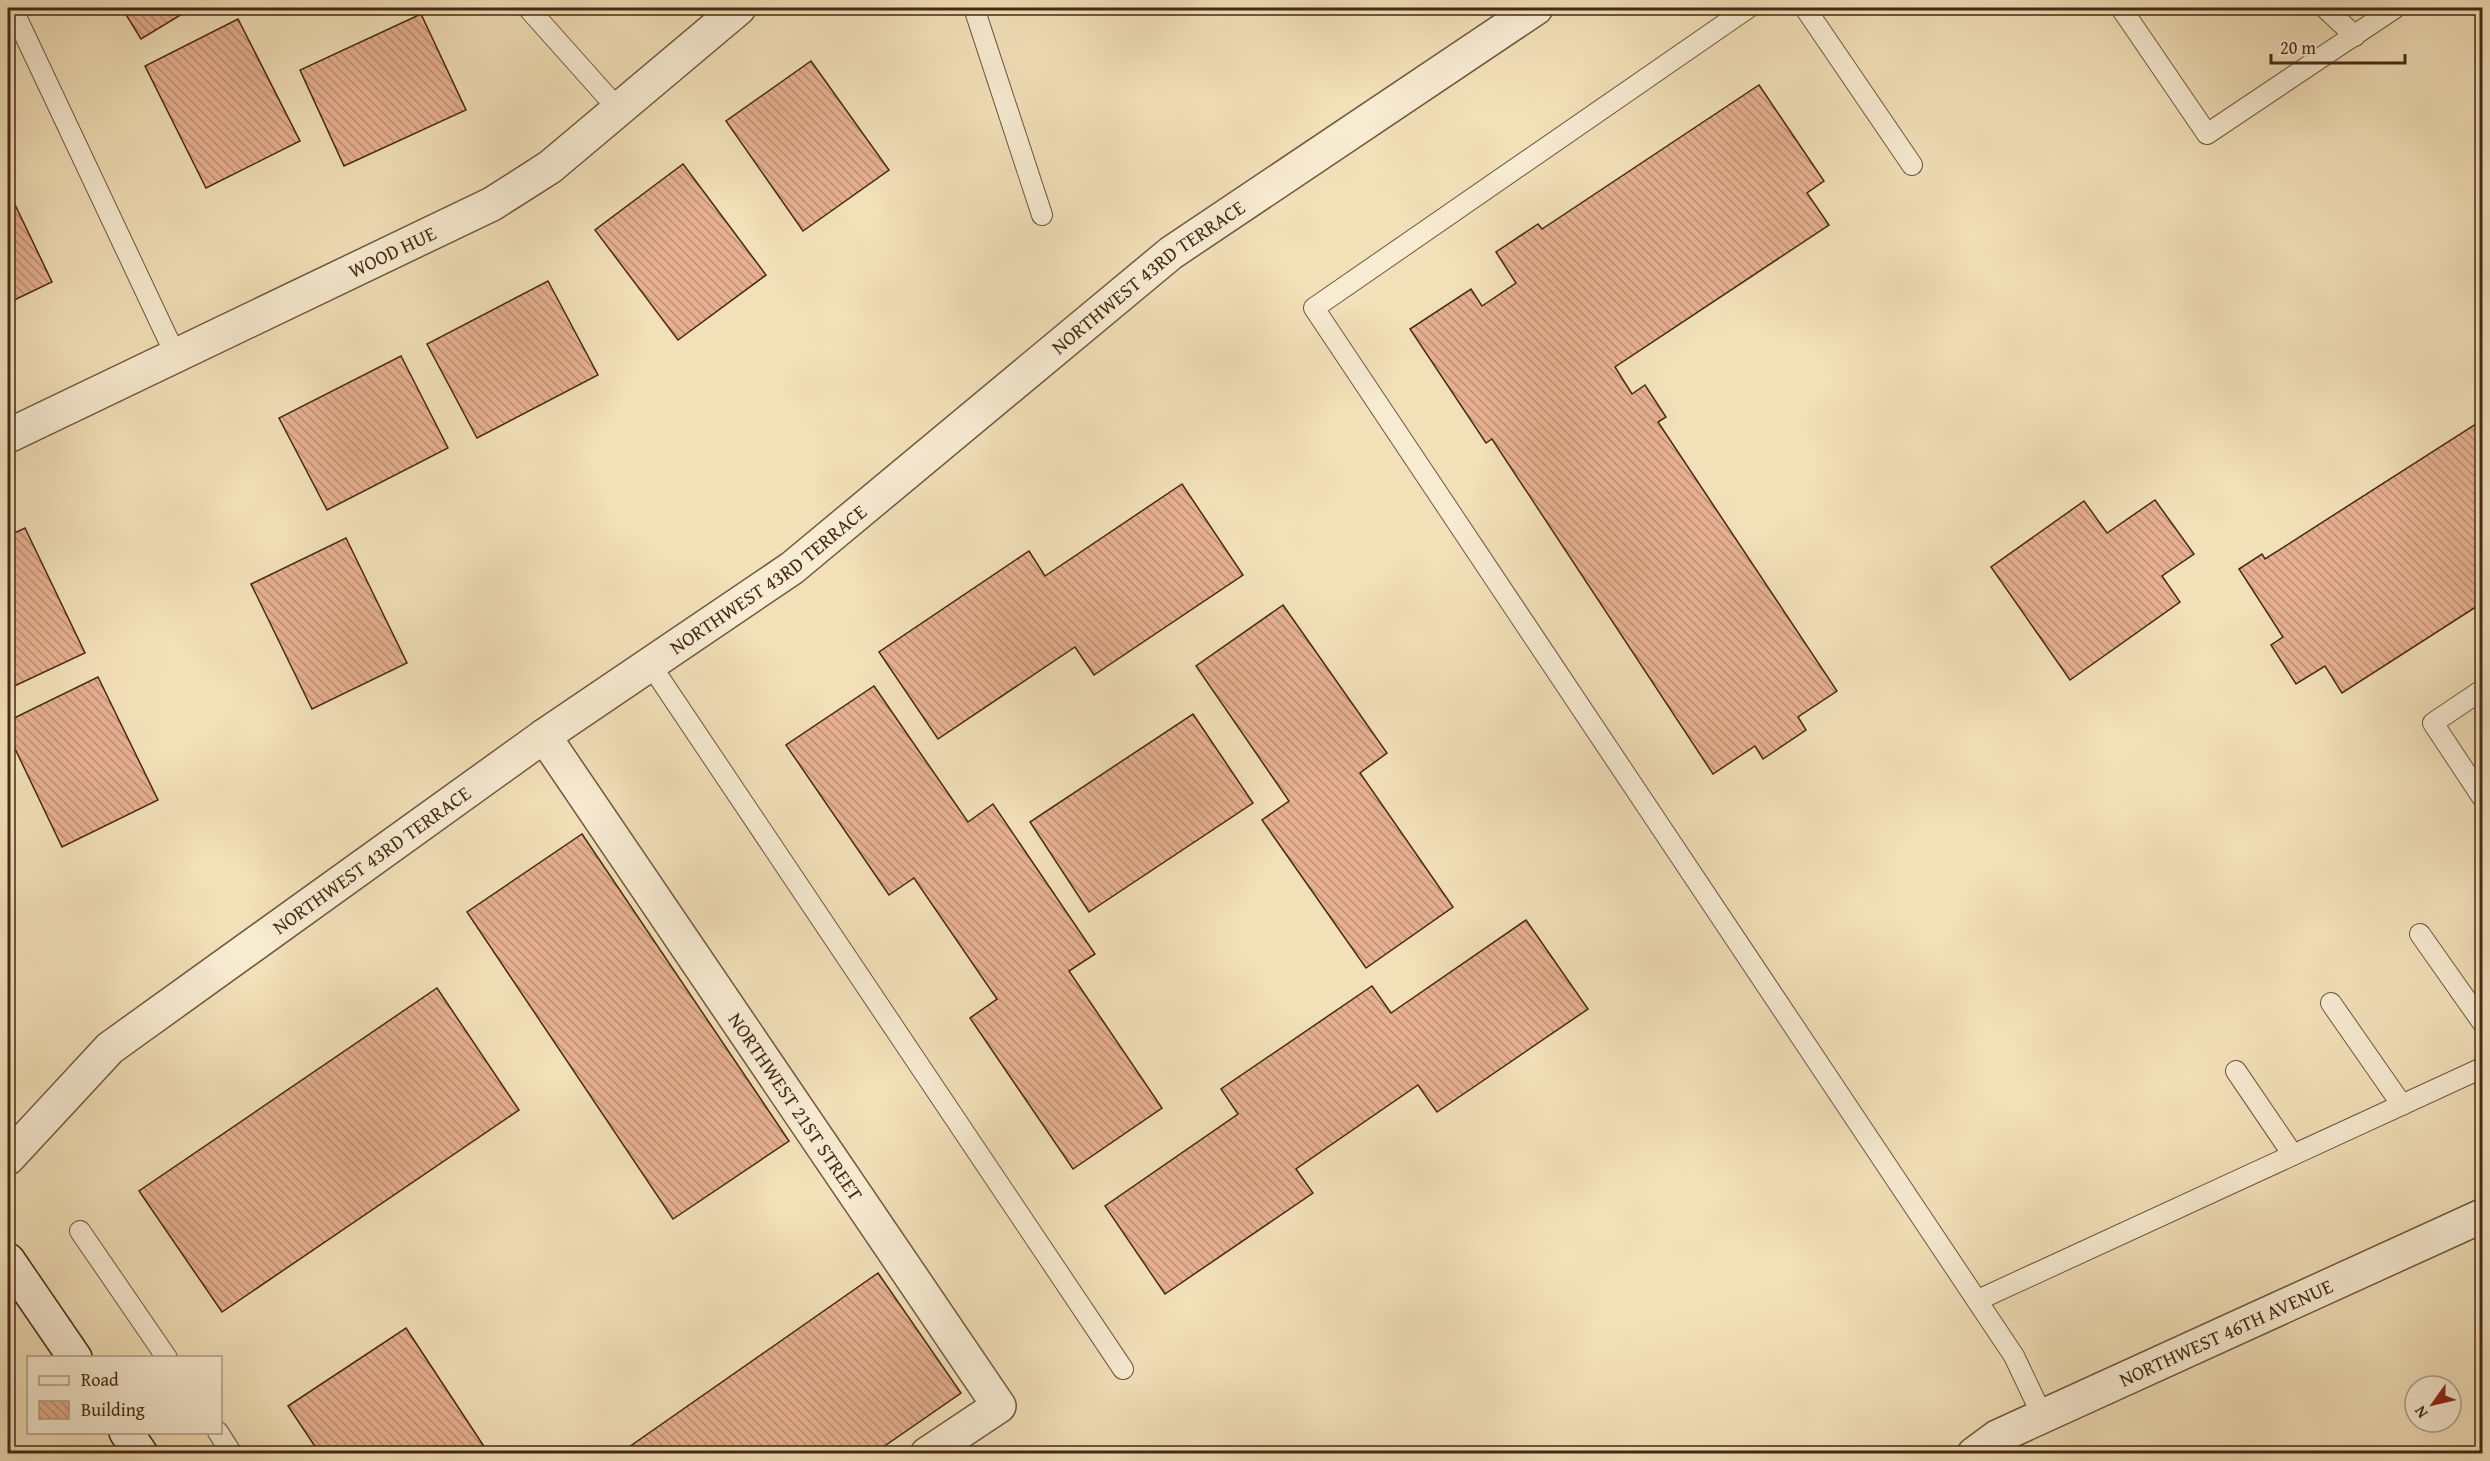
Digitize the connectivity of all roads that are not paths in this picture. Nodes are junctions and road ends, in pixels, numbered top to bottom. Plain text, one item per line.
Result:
1 (12, 8) edge
2 (528, 8) edge
3 (739, 8) edge
4 (974, 8) edge
5 (1536, 8) edge
6 (1748, 8) edge
7 (1805, 8) edge
8 (2121, 8) edge
9 (2325, 8) edge
10 (2395, 8) edge
11 (2355, 36) junction
12 (618, 109) junction
13 (1912, 165) dead end
14 (1042, 214) dead end
15 (176, 356) junction
16 (8, 436) edge
17 (650, 664) junction
18 (2482, 690) edge
19 (544, 736) junction
20 (2482, 797) edge
21 (2420, 934) dead end
22 (2331, 1003) dead end
23 (2482, 1022) edge
24 (2482, 1068) edge
25 (2236, 1071) dead end
26 (2402, 1105) junction
27 (2294, 1155) junction
28 (8, 1158) edge
29 (2482, 1216) edge
30 (81, 1231) dead end
31 (8, 1260) edge
32 (1978, 1300) junction
33 (74, 1356) edge
34 (166, 1356) edge
35 (1123, 1369) dead end
36 (2043, 1417) junction
37 (127, 1434) edge
38 (219, 1434) edge
39 (141, 1454) edge
40 (232, 1454) edge
41 (927, 1454) edge
42 (1974, 1454) edge

1 - 15 lane
2 - 12 lane
3 - 12 street, WOOD HUE
4 - 14 lane
5 - 17 street, NORTHWEST 43RD TERRACE
6 - 32 lane
7 - 13 lane
8 - 11 lane
9 - 11 lane
10 - 11 lane
12 - 15 street, WOOD HUE
15 - 16 street, WOOD HUE
17 - 19 street, NORTHWEST 43RD TERRACE
17 - 35 lane
18 - 20 lane
19 - 28 street, NORTHWEST 43RD TERRACE
19 - 41 street, NORTHWEST 21ST STREET
21 - 23 lane
22 - 26 lane
24 - 26 lane
25 - 27 lane
26 - 27 lane
27 - 32 lane
29 - 36 street, NORTHWEST 46TH AVENUE
30 - 34 lane
31 - 33 street
32 - 36 lane
36 - 42 street, NORTHWEST 46TH AVENUE
37 - 39 street
38 - 40 lane

